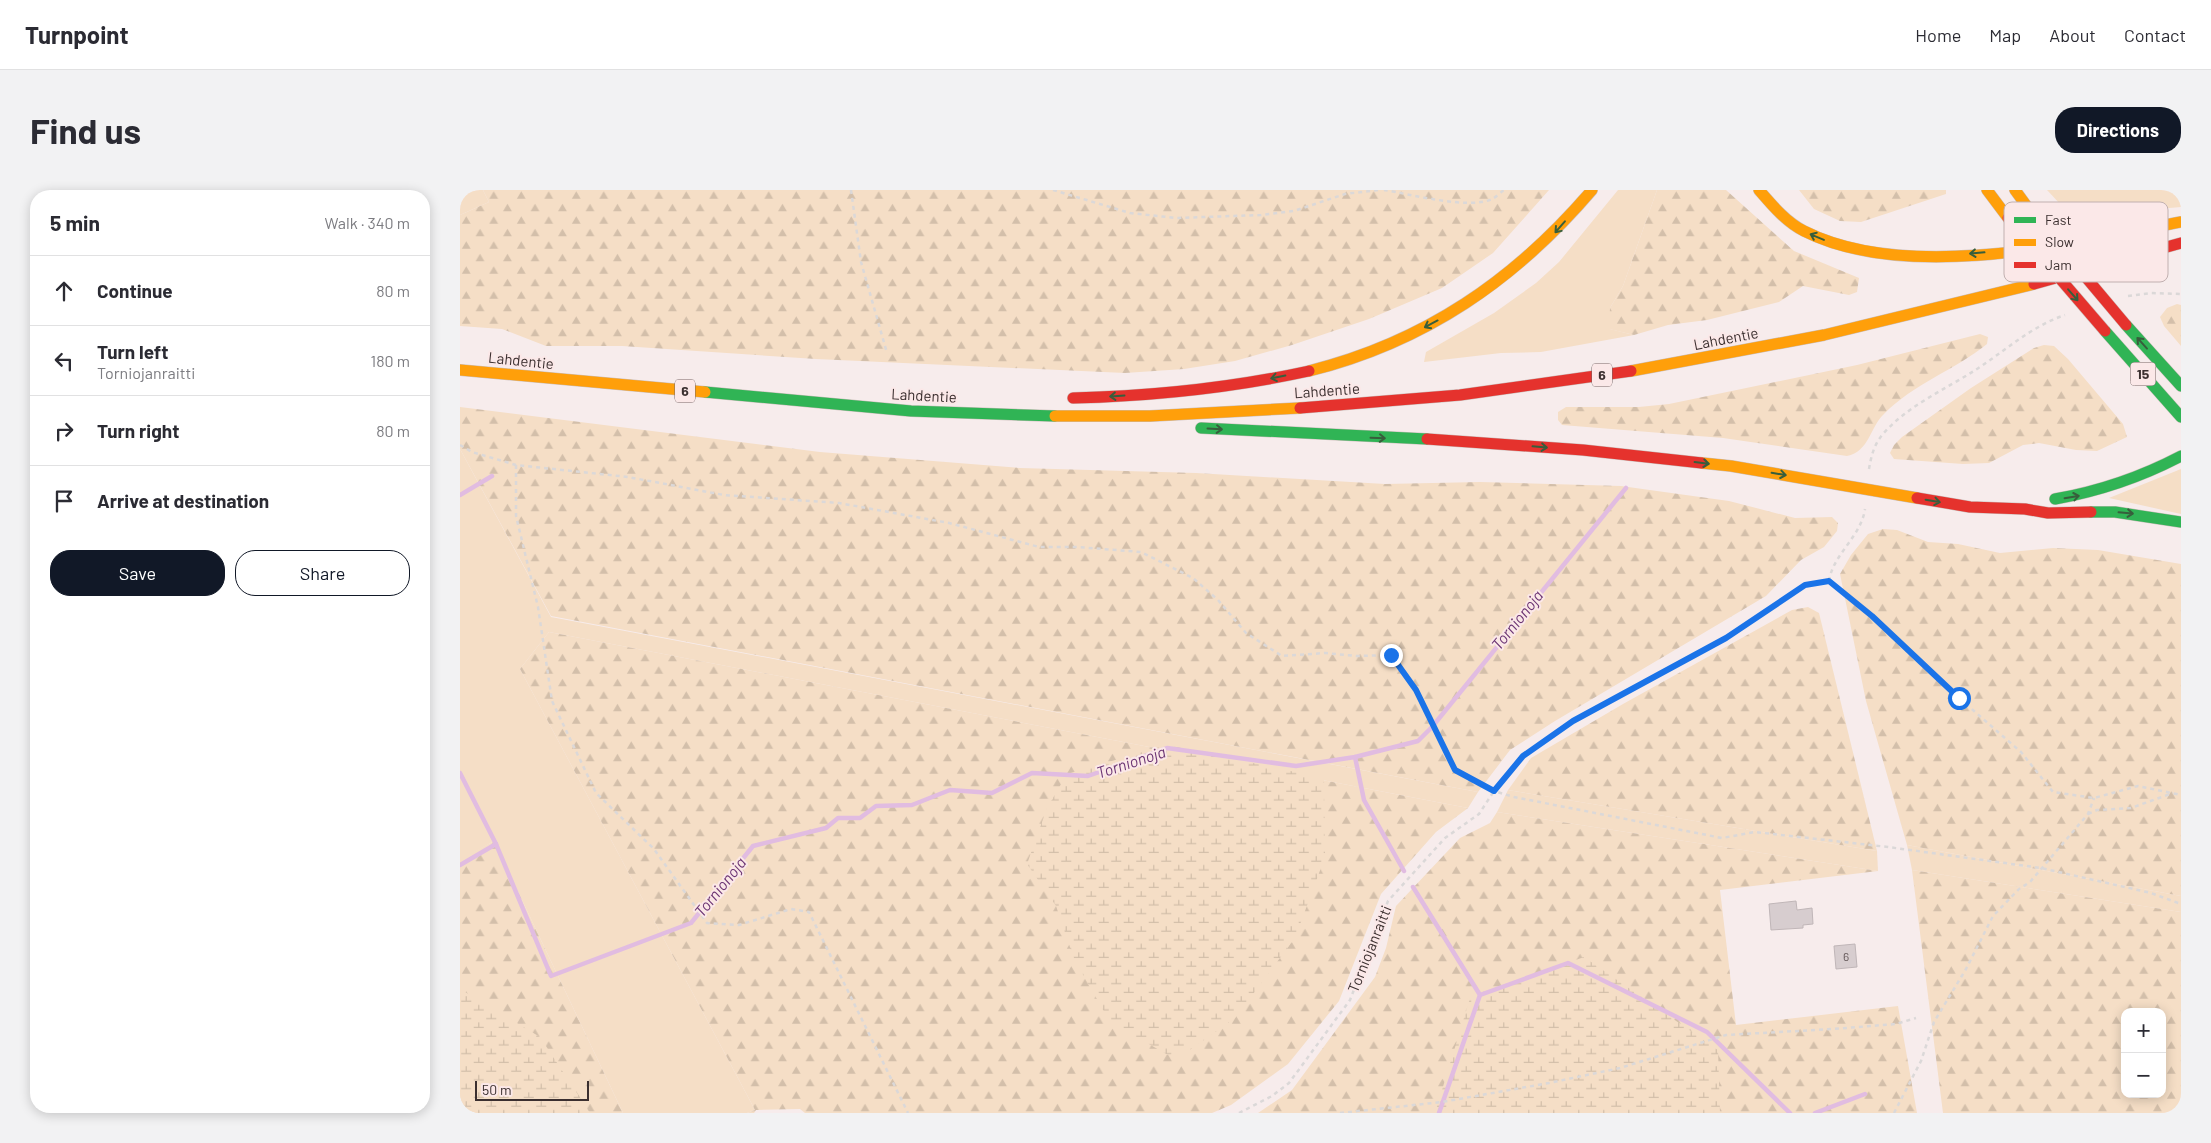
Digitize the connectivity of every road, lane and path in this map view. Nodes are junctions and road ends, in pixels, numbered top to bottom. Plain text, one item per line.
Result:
1 (852, 190) edge
2 (1053, 190) edge
3 (1378, 190) edge
4 (1384, 190) edge
5 (1504, 190) edge
6 (1592, 190) edge
7 (1759, 190) edge
8 (1987, 190) edge
9 (2015, 190) edge
10 (2024, 202) edge
11 (2004, 213) edge
12 (2181, 222) edge
13 (2168, 225) edge
14 (2181, 243) edge
15 (2168, 247) edge
16 (2004, 251) edge
17 (2041, 282) edge
18 (2063, 282) edge
19 (2090, 282) edge
20 (2181, 294) edge
21 (2120, 298) dead end
22 (2068, 314) dead end
23 (887, 353) dead end
24 (460, 370) edge
25 (2181, 386) edge
26 (1065, 398) dead end
27 (938, 402) dead end
28 (911, 411) junction
29 (1010, 415) junction
30 (2181, 417) edge
31 (460, 445) edge
32 (2181, 456) edge
33 (516, 465) junction
34 (1868, 474) dead end
35 (1866, 504) dead end
36 (2025, 509) junction
37 (2181, 522) edge
38 (1829, 581) junction
39 (1494, 791) junction
40 (2173, 793) junction
41 (2181, 795) edge
42 (2094, 798) junction
43 (2088, 814) junction
44 (2041, 868) junction
45 (2181, 904) edge
46 (1916, 1018) dead end
47 (908, 1113) edge
48 (1241, 1113) edge
49 (1340, 1113) edge
50 (1894, 1113) edge

1 - 23 path
2 - 3 path
4 - 5 path
6 -> 26 highway
16 -> 7 highway
8 -> 11 highway, 15, bridge
10 -> 9 highway, 15, bridge
12 -> 13 highway
14 - 15 highway, Lahdentie / 6
17 - 29 highway, Lahdentie / 6
18 -> 30 highway, 15, bridge
25 -> 19 highway, 15, bridge
20 - 21 path
22 - 34 path
24 - 28 highway, Lahdentie / 6
27 - 28 highway
28 - 29 highway, Lahdentie / 6
29 -> 36 highway
31 - 33 path
36 -> 32 highway
33 - 39 path
33 - 47 path
35 - 38 path
36 -> 37 highway
38 - 39 path, Torniojanraitti
38 - 42 path
39 - 44 path
39 - 48 path, Torniojanraitti
40 - 41 path
40 - 42 path
40 - 43 path
42 - 43 path
43 - 44 path
44 - 45 path
44 - 50 path
46 - 49 path

